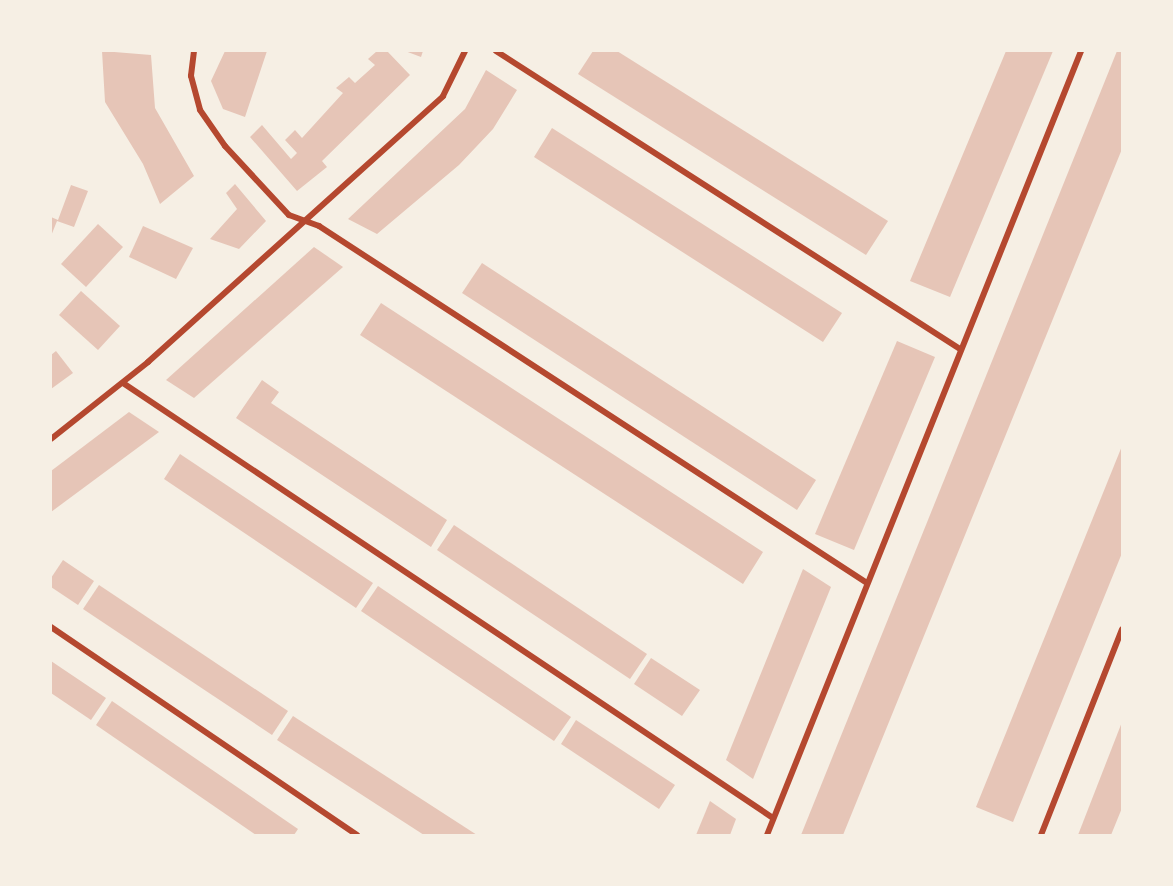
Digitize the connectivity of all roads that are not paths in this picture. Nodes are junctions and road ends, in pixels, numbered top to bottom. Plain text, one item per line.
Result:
1 (194, 51) edge
2 (465, 51) edge
3 (496, 51) edge
4 (1081, 51) edge
5 (303, 222) junction
6 (960, 349) junction
7 (123, 383) junction
8 (51, 439) edge
9 (867, 583) junction
10 (51, 627) edge
11 (1122, 629) edge
12 (773, 818) junction
13 (357, 835) edge
14 (766, 835) edge
15 (1041, 835) edge

1 - 5 street
2 - 5 street
3 - 6 street
4 - 6 street
5 - 7 street
5 - 9 street
6 - 9 street
7 - 8 street
7 - 12 street
9 - 12 street
10 - 13 street
11 - 15 street
12 - 14 street

